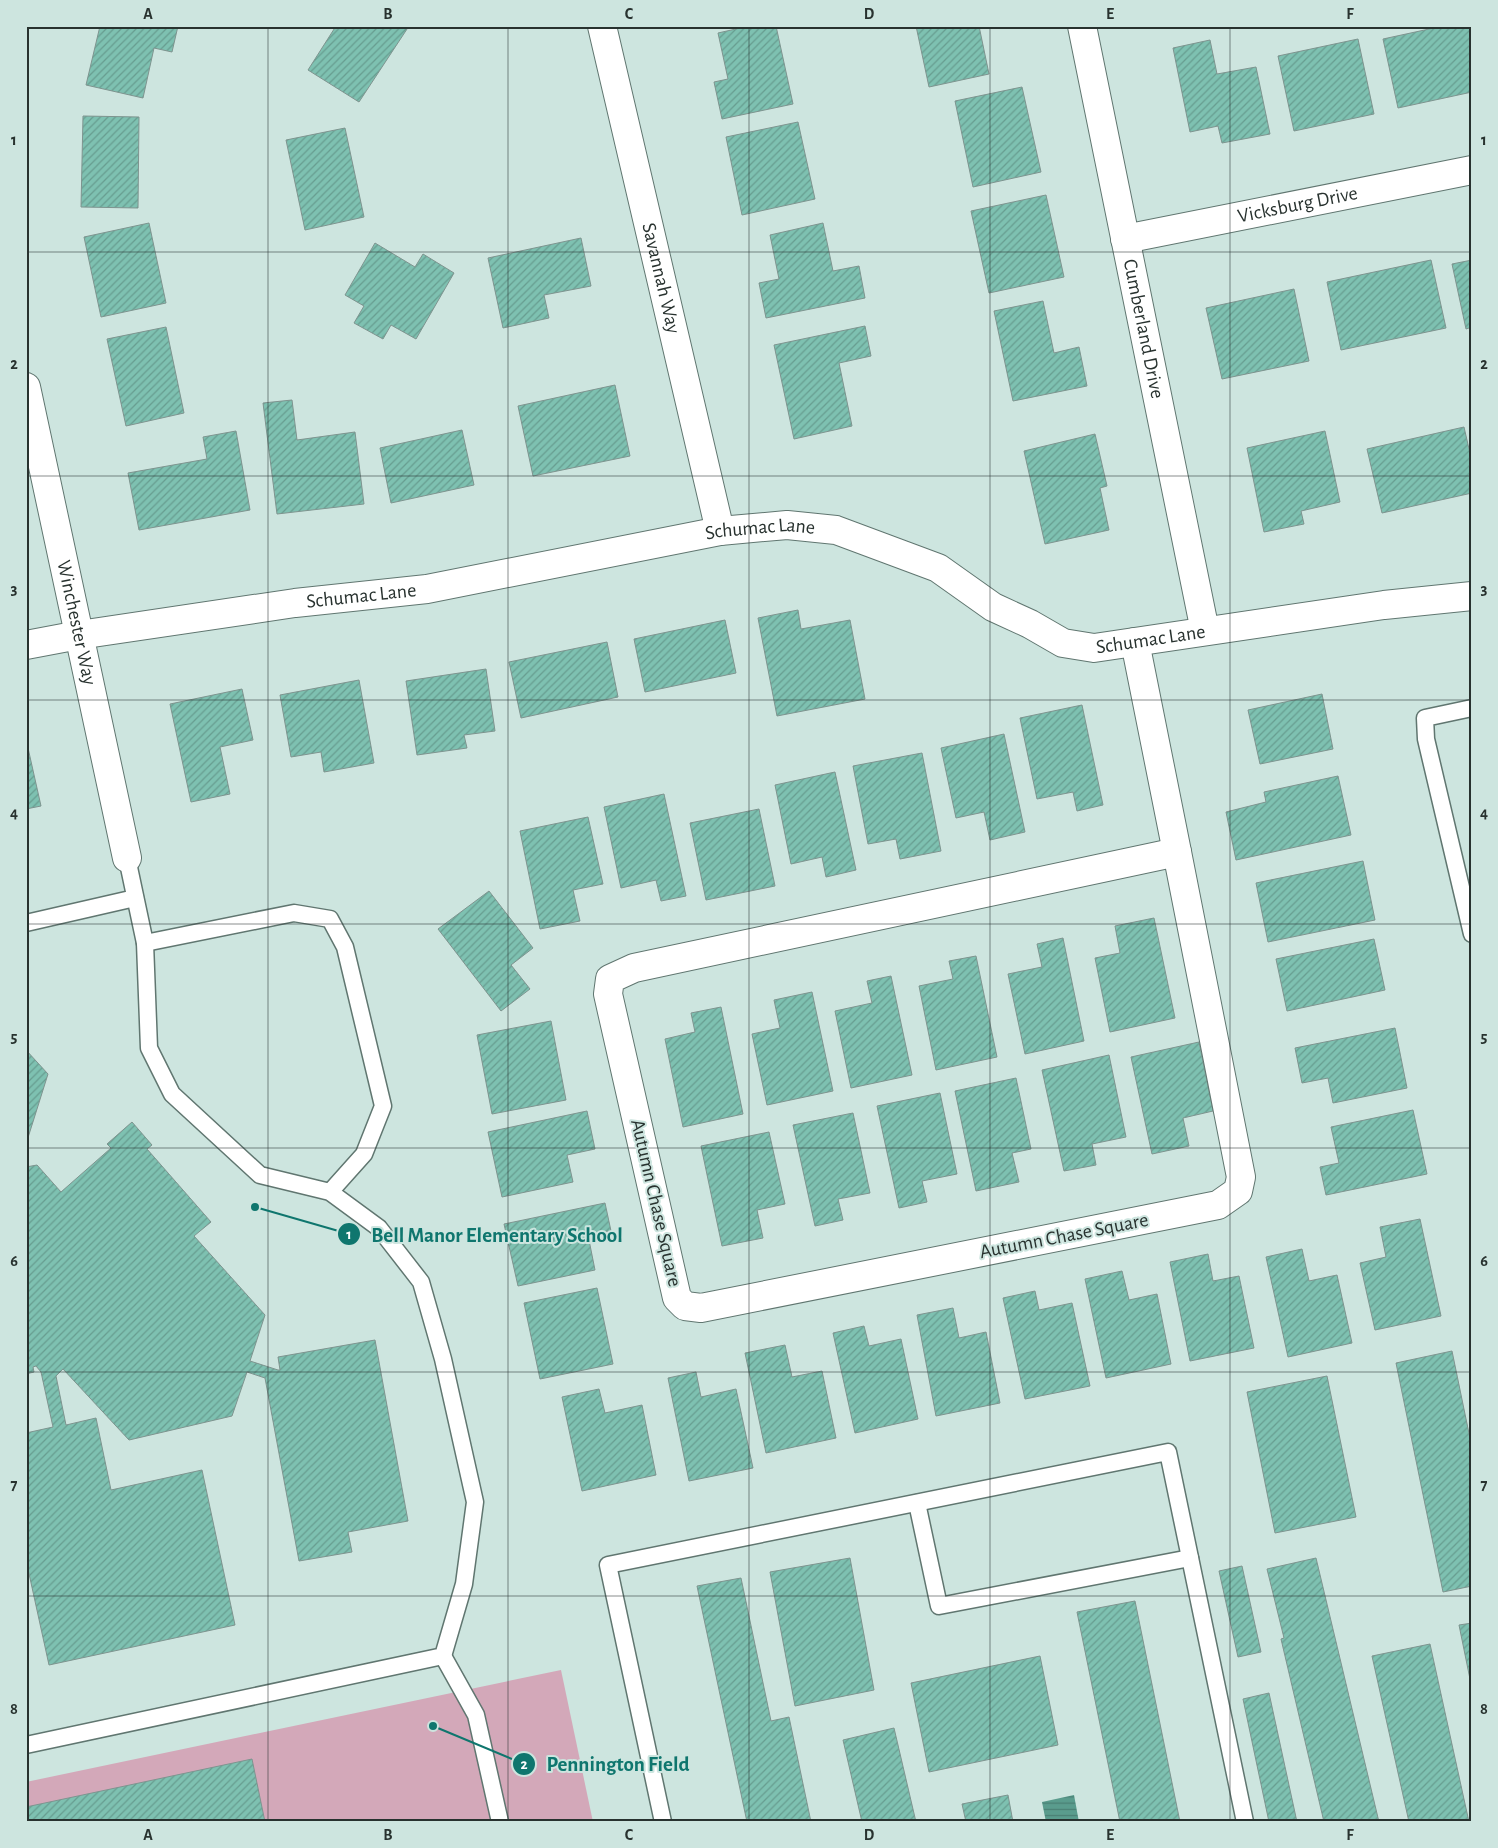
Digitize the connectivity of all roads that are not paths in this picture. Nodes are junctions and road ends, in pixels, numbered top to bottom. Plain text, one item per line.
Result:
1 (602, 26) edge
2 (1082, 26) edge
3 (1472, 170) edge
4 (1125, 240) junction
5 (26, 386) edge
6 (720, 531) junction
7 (1472, 596) edge
8 (1205, 631) junction
9 (79, 635) junction
10 (1135, 642) junction
11 (26, 645) edge
12 (1472, 708) edge
13 (1177, 852) junction
14 (127, 858) joint
15 (135, 898) junction
16 (26, 923) edge
17 (1472, 934) edge
18 (145, 943) junction
19 (330, 1192) junction
20 (917, 1503) junction
21 (1190, 1558) junction
22 (443, 1656) junction
23 (26, 1745) edge
24 (500, 1822) edge
25 (663, 1822) edge
26 (1245, 1822) edge

1 - 6 street, Savannah Way
2 - 4 street, Cumberland Drive
3 - 4 street, Vicksburg Drive
4 - 8 street, Cumberland Drive
5 - 9 street, Winchester Way
6 - 9 street, Schumac Lane
6 - 10 street, Schumac Lane
7 - 8 street, Schumac Lane
8 - 10 street, Schumac Lane
9 - 11 street, Schumac Lane
9 - 14 street, Winchester Way
10 - 13 street, Autumn Chase Square
12 - 17 lane
13 - 13 street, Autumn Chase Square
14 - 15 lane
15 - 16 lane
15 - 18 lane
18 - 19 lane
18 - 19 lane
19 - 22 lane
20 - 21 lane
20 - 21 lane
20 - 25 lane
21 - 26 lane
22 - 23 lane
22 - 24 lane

